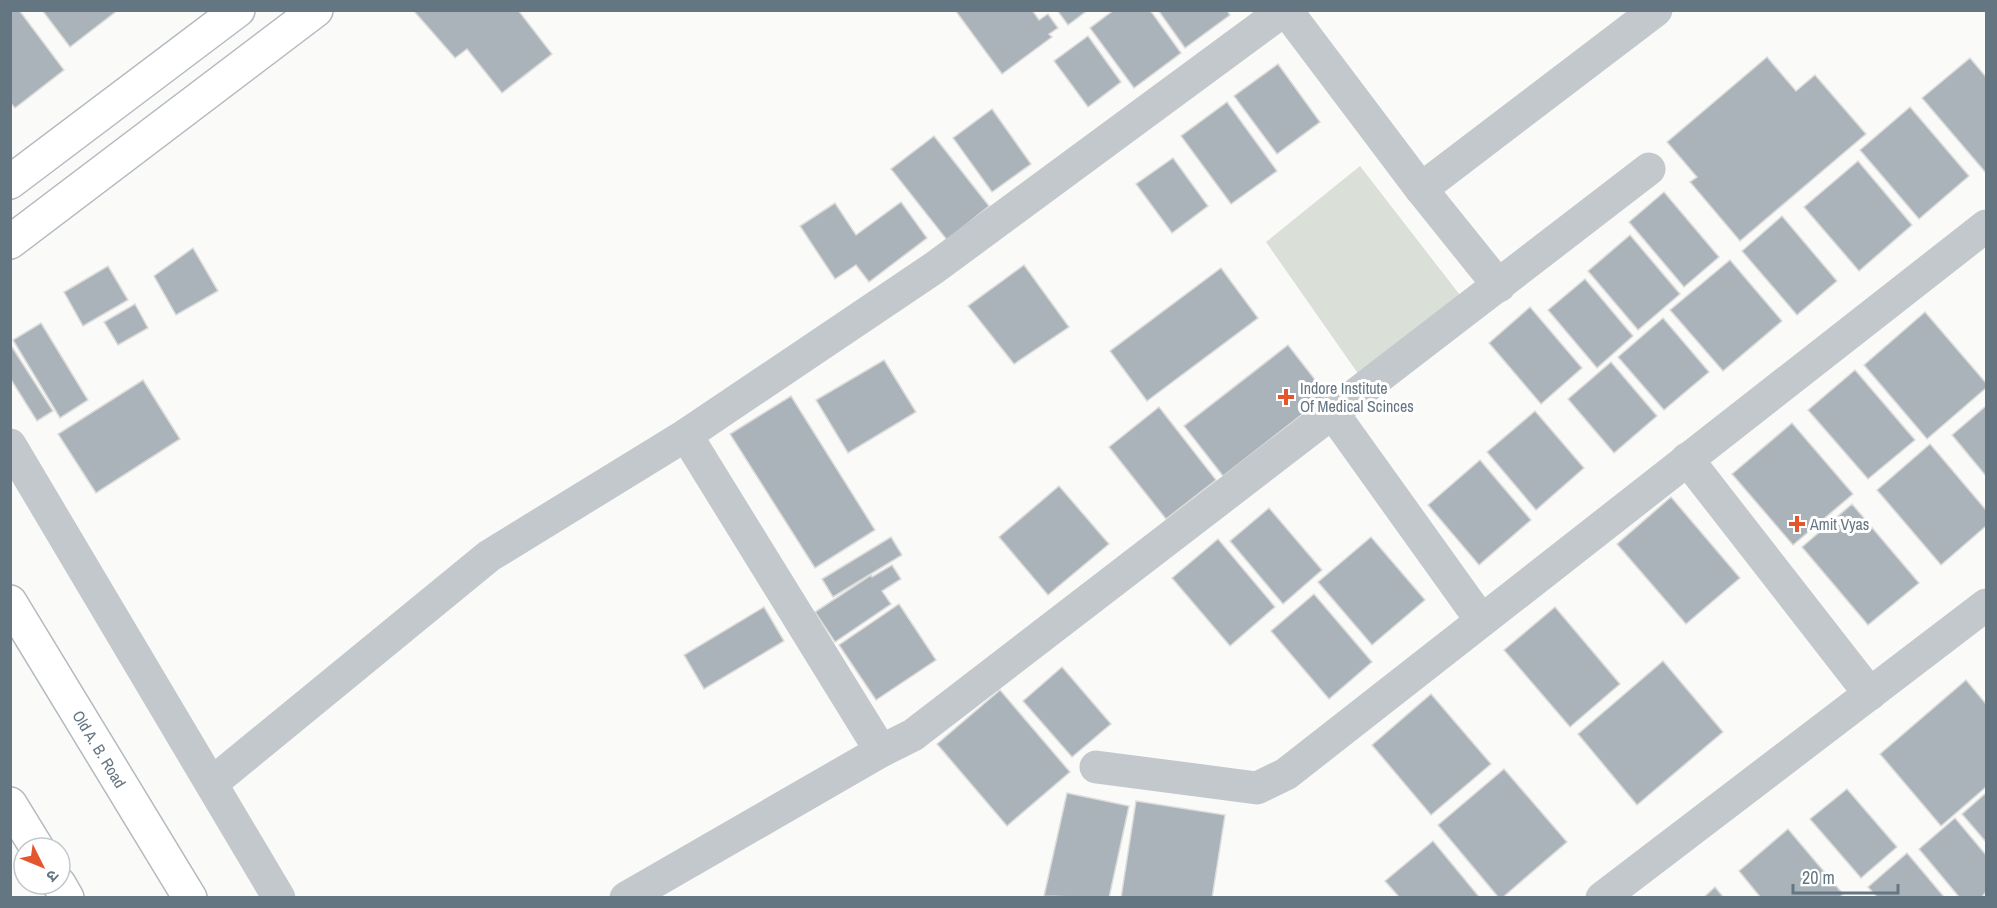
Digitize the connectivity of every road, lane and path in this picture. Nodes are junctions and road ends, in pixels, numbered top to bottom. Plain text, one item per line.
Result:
1 (238, 10) edge
2 (316, 10) edge
3 (1285, 10) edge
4 (1656, 10) edge
5 (1649, 169) dead end
6 (10, 182) edge
7 (1421, 189) junction
8 (1986, 226) edge
9 (10, 242) edge
10 (1498, 286) junction
11 (1332, 412) junction
12 (686, 435) junction
13 (10, 445) edge
14 (1687, 459) junction
15 (10, 602) edge
16 (1986, 604) edge
17 (1481, 620) junction
18 (1870, 694) junction
19 (881, 751) junction
20 (1096, 767) dead end
21 (212, 783) junction
22 (10, 804) edge
23 (30, 836) edge
24 (189, 897) edge
25 (279, 897) edge
26 (626, 897) edge
27 (1602, 897) edge

1 - 6 main road
2 - 9 main road
3 - 7 street
3 - 12 street
4 - 7 street
5 - 10 street
7 - 10 street
8 - 14 street
10 - 11 street
11 - 17 street
11 - 19 street
12 - 19 street
12 - 21 street
13 - 21 street
14 - 17 street
14 - 18 street
15 - 24 main road, Old A. B. Road
16 - 18 street
17 - 20 street
18 - 27 street
19 - 26 street
21 - 25 street
22 - 23 main road

